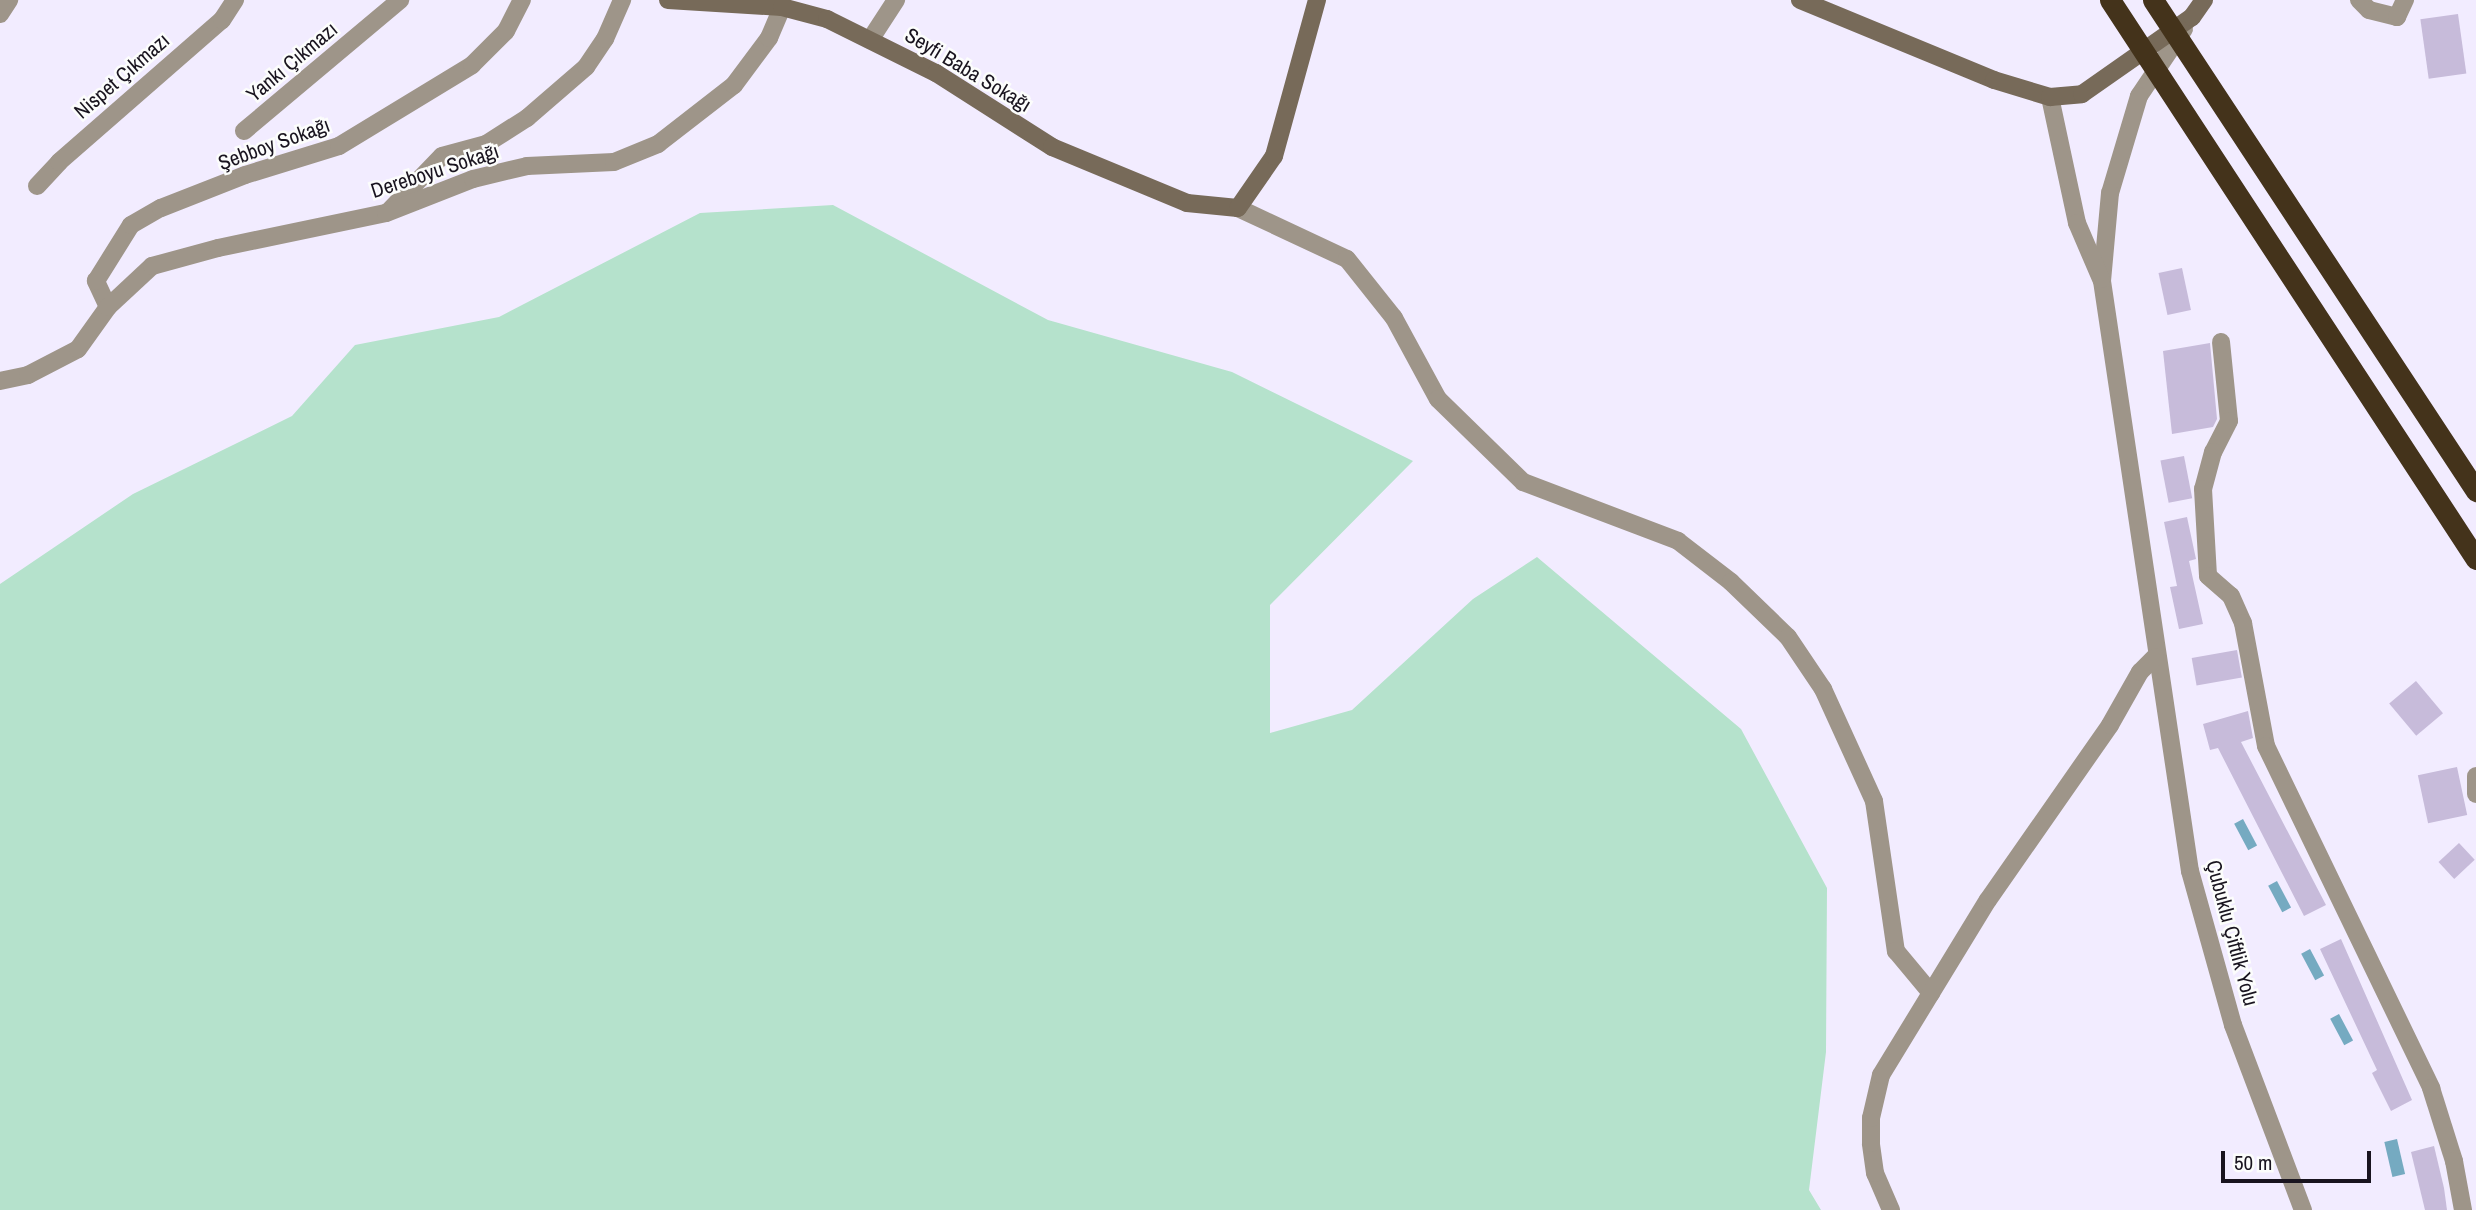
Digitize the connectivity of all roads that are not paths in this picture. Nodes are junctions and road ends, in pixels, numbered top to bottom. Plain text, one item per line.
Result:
1 (9, 0) edge
2 (235, 0) edge
3 (400, 0) edge
4 (522, 0) edge
5 (622, 0) edge
6 (668, 0) edge
7 (896, 0) edge
8 (1317, 0) edge
9 (1800, 0) edge
10 (2110, 0) edge
11 (2153, 0) edge
12 (2204, 0) edge
13 (2359, 0) edge
14 (2405, 0) edge
15 (778, 3) edge
16 (0, 14) edge
17 (2192, 17) junction
18 (870, 40) junction
19 (2050, 97) junction
20 (244, 131) dead end
21 (37, 186) dead end
22 (1238, 208) junction
23 (386, 213) junction
24 (2102, 281) junction
25 (108, 307) junction
26 (2221, 342) dead end
27 (0, 381) edge
28 (2476, 491) edge
29 (2476, 559) edge
30 (2155, 657) junction
31 (2476, 776) edge
32 (2476, 794) edge
33 (1931, 993) junction
34 (1891, 1210) edge
35 (2303, 1210) edge
36 (2463, 1210) edge

1 - 16 street
2 - 21 street, Nispet Çıkmazı
3 - 20 street, Yankı Çıkmazı
4 - 25 street, Şebboy Sokağı
5 - 23 street
6 - 15 street, Seyfi Baba Sokağı
7 - 18 street
8 - 22 street
9 - 19 street
10 - 29 highway, bridge
11 - 28 highway, bridge
12 - 17 street
13 - 14 street
15 - 18 street, Seyfi Baba Sokağı
15 - 23 street, Dereboyu Sokağı
17 - 19 street
17 - 24 street
18 - 22 street, Seyfi Baba Sokağı
19 - 24 street
22 - 33 street
23 - 25 street, Dereboyu Sokağı
24 - 30 street, Çubuklu Çiftlik Yolu
25 - 27 street, Dereboyu Sokağı
26 - 36 street
30 - 33 street
30 - 35 street, Çubuklu Çiftlik Yolu
31 - 32 street
33 - 34 street

